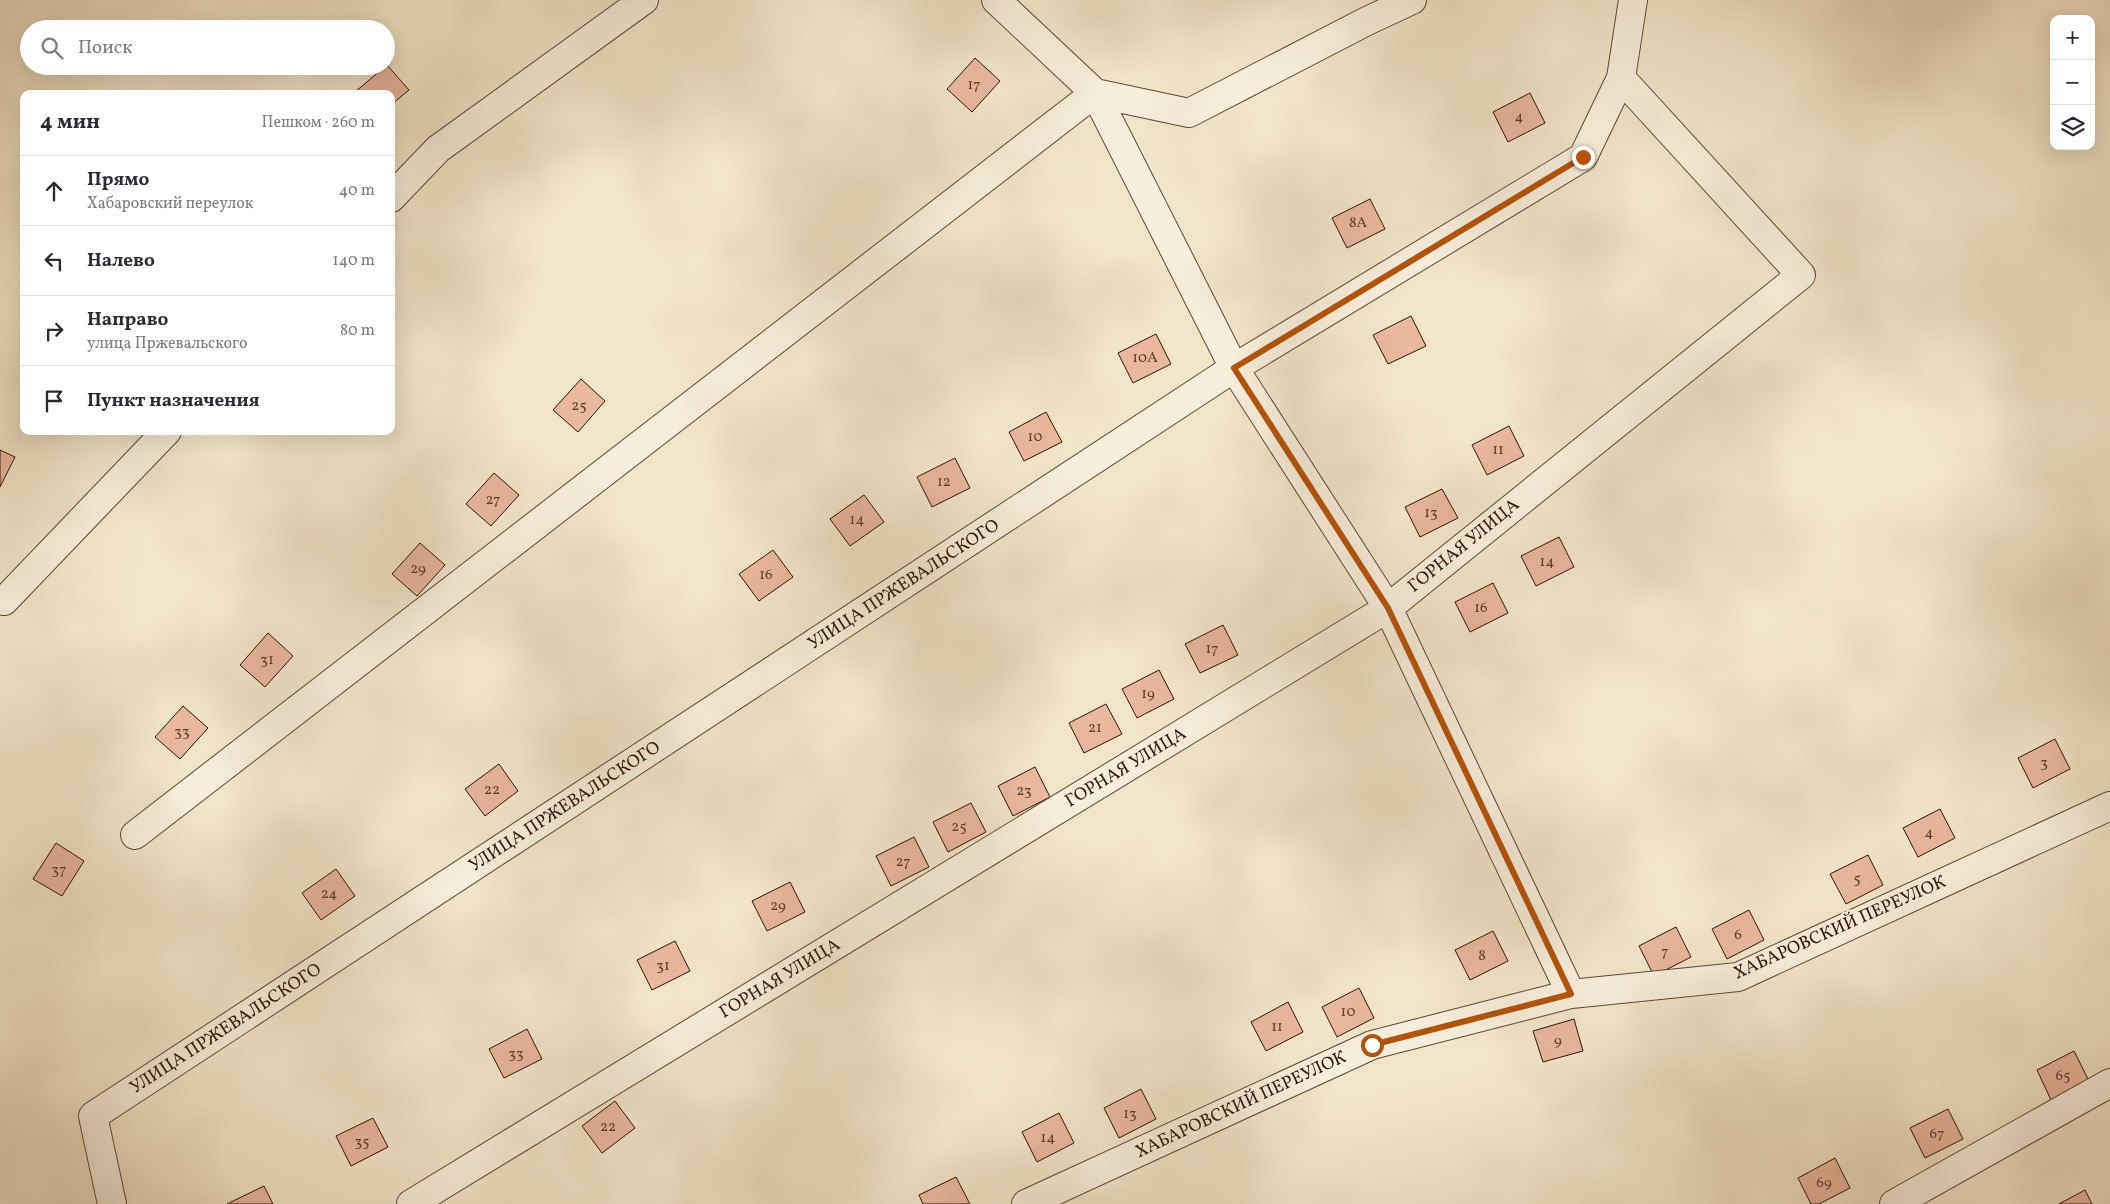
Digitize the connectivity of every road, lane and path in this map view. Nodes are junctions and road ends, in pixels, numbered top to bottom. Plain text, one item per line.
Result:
1 (644, 0) edge
2 (996, 0) edge
3 (1412, 0) edge
4 (1633, 0) edge
5 (1621, 78) junction
6 (1095, 93) junction
7 (395, 194) edge
8 (1234, 368) junction
9 (163, 435) edge
10 (4, 601) dead end
11 (1388, 608) junction
12 (2110, 806) edge
13 (135, 835) dead end
14 (1571, 994) junction
15 (2110, 1083) edge
16 (112, 1204) edge
17 (411, 1204) edge
18 (1026, 1204) edge
19 (1894, 1204) edge

1 - 7 street
2 - 6 street
3 - 6 street
4 - 5 street, УЛИЦА ПРЖЕВАЛЬСКОГО
5 - 8 street, УЛИЦА ПРЖЕВАЛЬСКОГО
5 - 11 street, ГОРНАЯ УЛИЦА
6 - 8 street
6 - 13 street
8 - 11 street
8 - 16 street, УЛИЦА ПРЖЕВАЛЬСКОГО
9 - 10 street
11 - 14 street
11 - 17 street, ГОРНАЯ УЛИЦА
12 - 14 street, ХАБАРОВСКИЙ ПЕРЕУЛОК
14 - 18 street, ХАБАРОВСКИЙ ПЕРЕУЛОК
15 - 19 street

